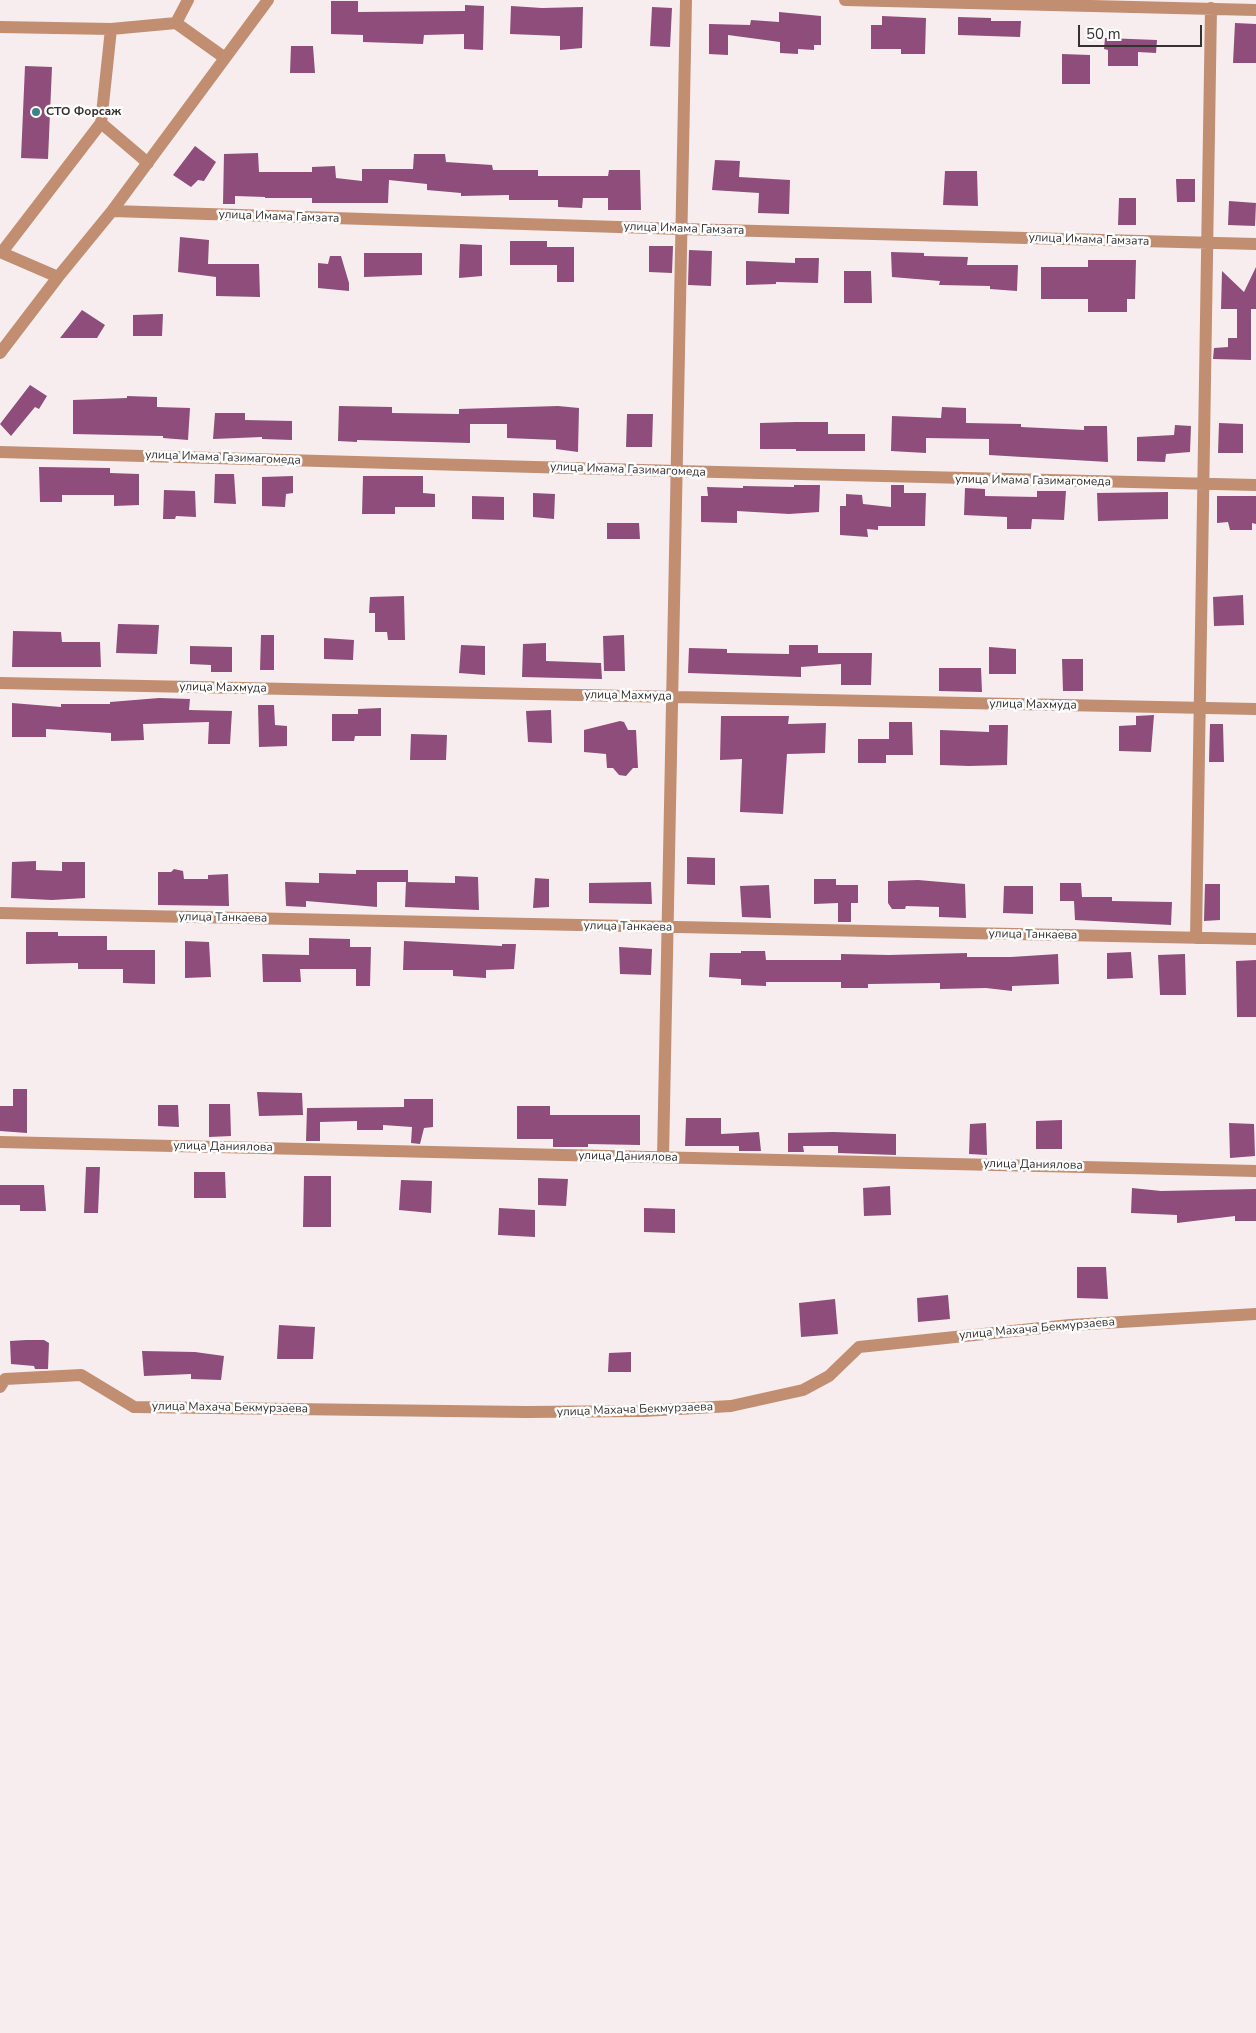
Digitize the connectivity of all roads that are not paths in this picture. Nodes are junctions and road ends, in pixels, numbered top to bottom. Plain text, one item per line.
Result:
1 (188, 0) edge
2 (268, 0) edge
3 (686, 0) edge
4 (845, 0) edge
5 (1212, 8) junction
6 (1256, 10) edge
7 (176, 23) junction
8 (0, 27) edge
9 (111, 29) junction
10 (225, 58) junction
11 (101, 123) junction
12 (148, 163) junction
13 (112, 211) junction
14 (682, 229) junction
15 (1208, 243) junction
16 (1256, 244) edge
17 (1, 252) edge
18 (58, 277) junction
19 (0, 353) edge
20 (0, 452) edge
21 (677, 472) junction
22 (1204, 485) junction
23 (1256, 485) edge
24 (0, 683) edge
25 (672, 698) junction
26 (1200, 708) junction
27 (1256, 709) edge
28 (0, 913) edge
29 (668, 928) junction
30 (1196, 938) junction
31 (1256, 940) edge
32 (0, 1142) edge
33 (663, 1157) junction
34 (1256, 1171) edge
35 (1256, 1314) edge
36 (2, 1383) edge

1 - 7 street
2 - 10 street
3 - 14 street
4 - 5 street
5 - 6 street
5 - 15 street
7 - 9 street
7 - 10 street
8 - 9 street
9 - 11 street
10 - 12 street
11 - 12 street
11 - 17 street
12 - 13 street
13 - 14 street, улица Имама Гамзата
13 - 18 street
14 - 15 street, улица Имама Гамзата
14 - 21 street
15 - 16 street, улица Имама Гамзата
15 - 22 street
17 - 18 street
18 - 19 street
20 - 21 street, улица Имама Газимагомеда
21 - 22 street, улица Имама Газимагомеда
21 - 25 street
22 - 23 street, улица Имама Газимагомеда
22 - 26 street
24 - 25 street, улица Махмуда
25 - 26 street, улица Махмуда
25 - 29 street
26 - 27 street, улица Махмуда
26 - 30 street
28 - 29 street, улица Танкаева
29 - 30 street, улица Танкаева
29 - 33 street
30 - 31 street, улица Танкаева
32 - 33 street, улица Даниялова
33 - 34 street, улица Даниялова
35 - 36 street, улица Махача Бекмурзаева

